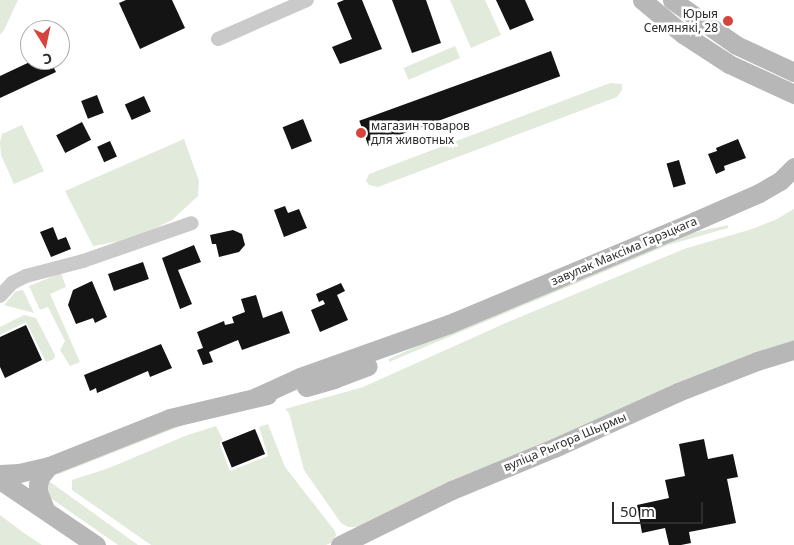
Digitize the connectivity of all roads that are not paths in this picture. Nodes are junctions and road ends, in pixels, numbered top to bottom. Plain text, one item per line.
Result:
1 (307, 0) edge
2 (642, 0) edge
3 (672, 0) edge
4 (218, 39) dead end
5 (794, 72) edge
6 (794, 94) edge
7 (794, 167) edge
8 (192, 224) dead end
9 (0, 296) edge
10 (794, 350) edge
11 (49, 466) junction
12 (0, 474) edge
13 (0, 480) edge
14 (45, 509) junction
15 (96, 545) edge
16 (340, 545) edge

1 - 4 street
2 - 6 street
3 - 5 street
7 - 11 street, завулак Максіма Гарэцкага
8 - 9 street
10 - 16 street, вуліца Рыгора Шырмы
11 - 12 street, завулак Максіма Гарэцкага
11 - 14 street
13 - 14 street
14 - 15 street

